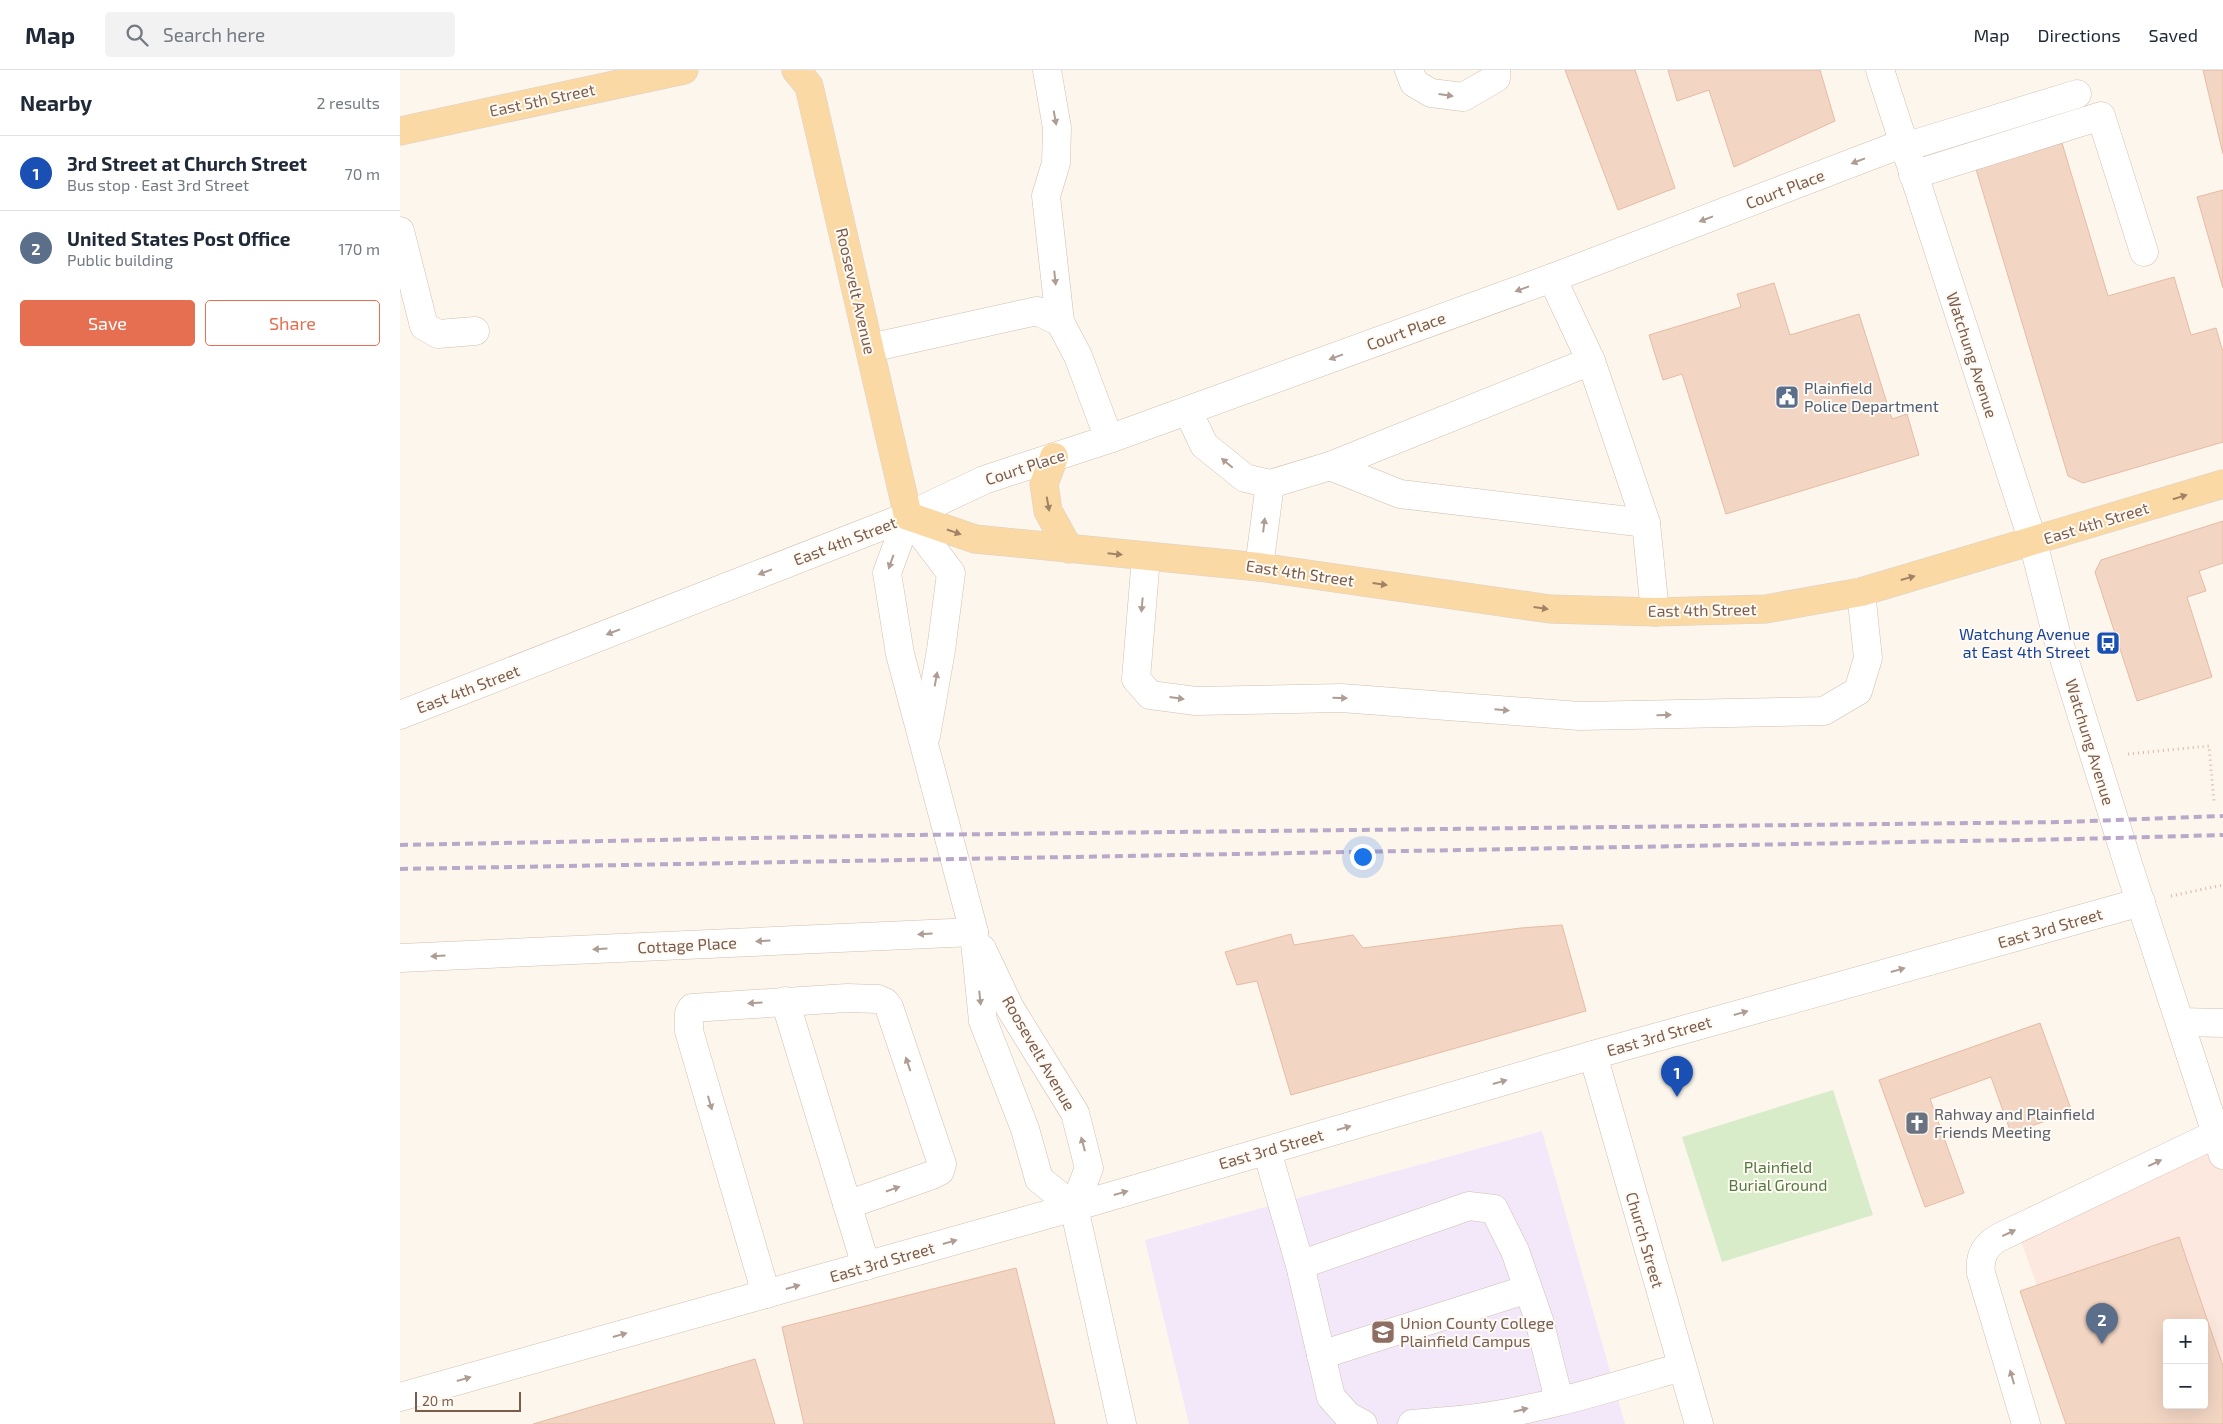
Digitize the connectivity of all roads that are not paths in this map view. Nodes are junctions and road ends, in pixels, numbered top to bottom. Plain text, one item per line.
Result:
1 (684, 70) edge
2 (796, 70) edge
3 (1047, 70) edge
4 (1410, 70) edge
5 (1496, 70) edge
6 (1880, 70) edge
7 (2077, 94) dead end
8 (400, 131) edge
9 (1904, 145) junction
10 (1914, 175) junction
11 (400, 231) edge
12 (2144, 252) dead end
13 (1552, 278) junction
14 (1060, 322) junction
15 (474, 331) dead end
16 (870, 348) junction
17 (1591, 361) junction
18 (1188, 411) junction
19 (1109, 439) junction
20 (1054, 457) junction
21 (1330, 466) junction
22 (1270, 484) junction
23 (2223, 484) edge
24 (908, 516) junction
25 (1646, 523) junction
26 (2033, 542) junction
27 (1069, 549) junction
28 (1146, 557) junction
29 (1259, 567) junction
30 (1861, 592) junction
31 (1655, 612) junction
32 (400, 715) edge
33 (924, 744) junction
34 (2141, 902) junction
35 (974, 932) junction
36 (400, 958) edge
37 (785, 1001) junction
38 (2180, 1022) junction
39 (2223, 1023) edge
40 (1593, 1055) junction
41 (2220, 1145) edge
42 (1267, 1151) junction
43 (847, 1204) junction
44 (1074, 1207) junction
45 (1300, 1264) junction
46 (866, 1266) junction
47 (1528, 1289) junction
48 (766, 1294) junction
49 (1321, 1355) junction
50 (1681, 1366) junction
51 (400, 1398) edge
52 (1559, 1400) junction
53 (1461, 1422) edge
54 (1122, 1424) edge
55 (1363, 1424) edge
56 (1412, 1424) edge
57 (1699, 1424) edge
58 (2026, 1424) edge

1 - 8 main road, East 5th Street
2 - 16 main road, Roosevelt Avenue
3 -> 14 street
4 -> 5 street
6 - 9 street, Watchung Avenue
7 - 9 street, Court Place
9 - 10 street, Watchung Avenue
9 -> 13 street, Court Place
10 - 12 street
10 - 26 street, Watchung Avenue
11 - 15 street
13 - 17 street
13 -> 18 street, Court Place
14 - 16 street
14 - 19 street
16 - 24 main road, Roosevelt Avenue
17 - 21 street
17 - 25 street
18 - 19 street, Court Place
22 -> 18 street
19 - 20 street, Court Place
20 - 24 street, Court Place
20 -> 27 main road
21 - 22 street
21 - 25 street
29 -> 22 street
26 -> 23 main road, East 4th Street
24 -> 27 main road, East 4th Street
24 -> 32 street, East 4th Street
24 -> 33 street, Roosevelt Avenue
33 -> 24 street, Roosevelt Avenue
25 - 31 street
30 -> 26 main road, East 4th Street
26 - 34 street, Watchung Avenue
27 -> 28 main road, East 4th Street
28 - 29 main road, East 4th Street
28 -> 30 street
29 -> 31 main road, East 4th Street
30 - 31 main road, East 4th Street
33 - 35 street, Roosevelt Avenue
34 - 38 street, Watchung Avenue
40 -> 34 street, East 3rd Street
35 -> 36 street, Cottage Place
35 -> 44 street, Roosevelt Avenue
44 -> 35 street, Roosevelt Avenue
37 - 43 street
43 -> 37 street
37 -> 48 street
38 - 39 street
38 - 41 street, Watchung Avenue
42 -> 40 street, East 3rd Street
40 - 50 street, Church Street
58 -> 41 street
44 -> 42 street, East 3rd Street
42 - 45 street
43 - 46 street
46 -> 44 street, East 3rd Street
44 - 54 street
45 - 47 street
45 - 49 street
48 -> 46 street, East 3rd Street
47 - 49 street
47 - 52 street
51 -> 48 street, East 3rd Street
49 - 55 street
50 - 52 street
50 - 57 street, Church Street
53 -> 52 street
53 - 56 street

